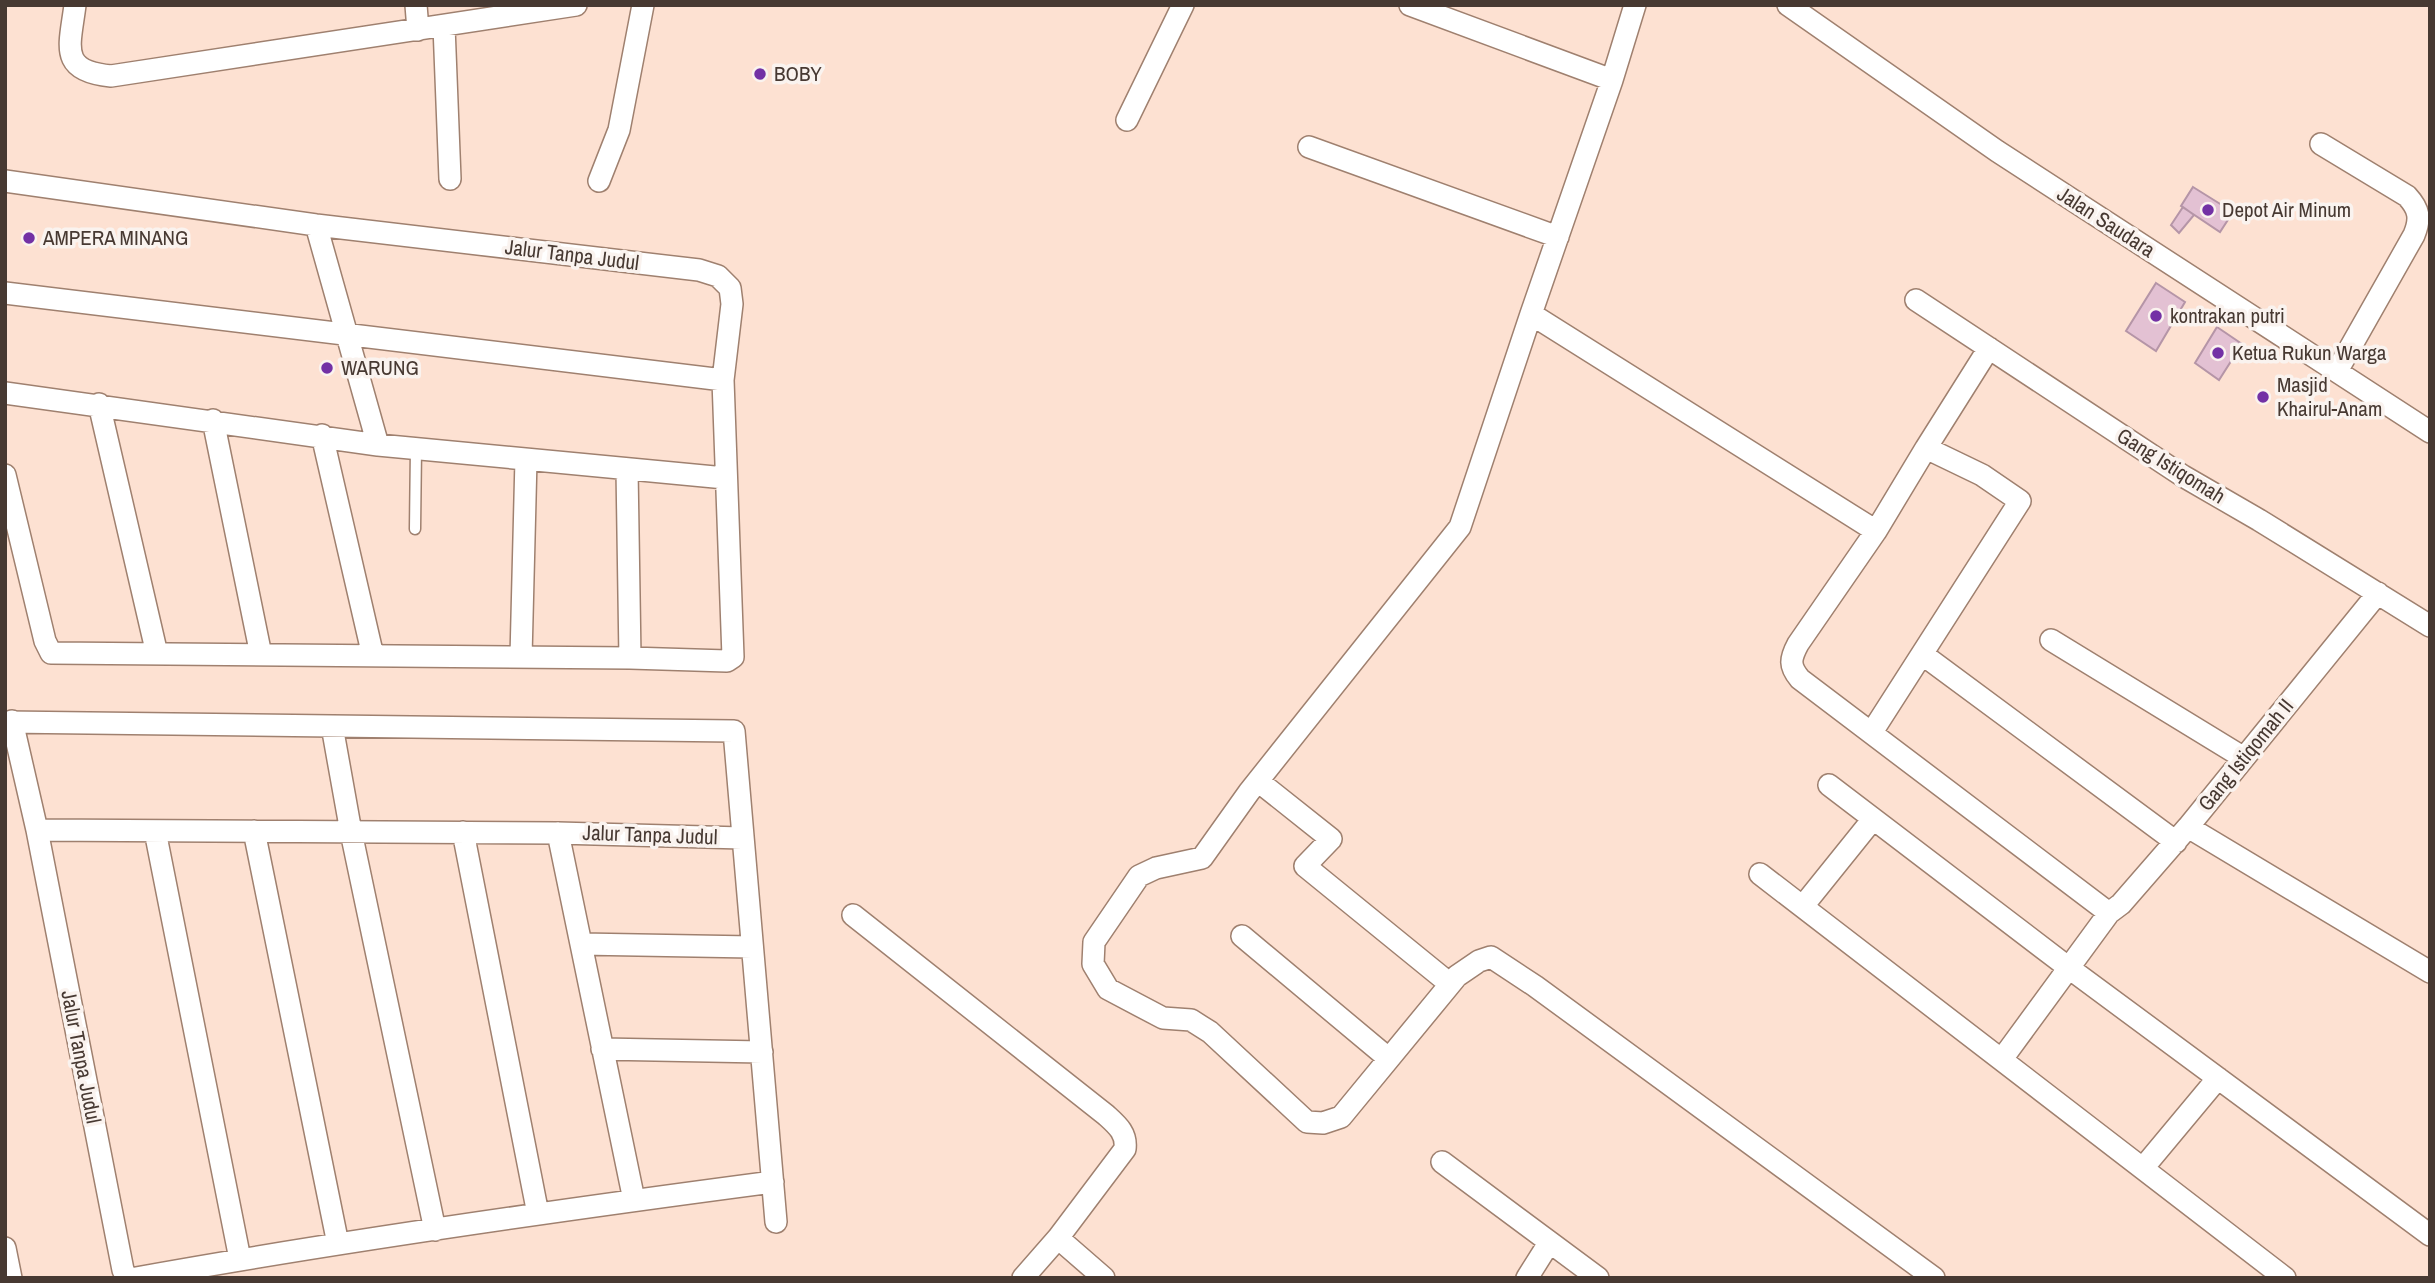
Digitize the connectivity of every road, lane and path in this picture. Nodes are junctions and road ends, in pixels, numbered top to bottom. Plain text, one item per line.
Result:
1 (75, 5) edge
2 (416, 5) edge
3 (576, 5) edge
4 (643, 5) edge
5 (1183, 5) edge
6 (1410, 5) edge
7 (1635, 5) edge
8 (1788, 5) edge
9 (444, 26) junction
10 (418, 30) junction
11 (1612, 80) junction
12 (1127, 120) dead end
13 (2321, 144) dead end
14 (1309, 147) dead end
15 (450, 179) dead end
16 (5, 181) edge
17 (599, 181) dead end
18 (316, 225) junction
19 (1558, 237) junction
20 (5, 293) edge
21 (1916, 300) dead end
22 (1531, 314) junction
23 (347, 334) junction
24 (1989, 348) junction
25 (2337, 371) junction
26 (723, 380) junction
27 (5, 393) edge
28 (99, 404) junction
29 (213, 420) junction
30 (2430, 432) edge
31 (322, 435) junction
32 (378, 445) junction
33 (416, 448) junction
34 (1926, 448) junction
35 (526, 459) junction
36 (628, 469) junction
37 (5, 475) edge
38 (725, 478) junction
39 (415, 529) dead end
40 (1876, 531) junction
41 (2378, 593) junction
42 (2430, 626) edge
43 (2051, 640) dead end
44 (157, 654) junction
45 (1922, 654) junction
46 (261, 655) junction
47 (373, 656) junction
48 (521, 657) junction
49 (630, 658) junction
50 (9, 721) edge
51 (332, 726) junction
52 (1872, 732) junction
53 (2244, 758) junction
54 (1258, 780) junction
55 (1829, 785) dead end
56 (1873, 819) junction
57 (37, 830) junction
58 (155, 831) junction
59 (254, 831) junction
60 (351, 832) junction
61 (463, 832) junction
62 (558, 833) junction
63 (2182, 835) junction
64 (741, 838) junction
65 (1760, 874) dead end
66 (1803, 906) junction
67 (2109, 913) junction
68 (853, 915) dead end
69 (1242, 936) dead end
70 (581, 944) junction
71 (752, 947) junction
72 (2069, 968) junction
73 (2430, 972) edge
74 (1450, 984) junction
75 (602, 1049) junction
76 (762, 1052) junction
77 (1388, 1058) junction
78 (2002, 1059) junction
79 (2218, 1078) junction
80 (1443, 1162) dead end
81 (2143, 1168) junction
82 (773, 1182) junction
83 (634, 1200) junction
84 (538, 1214) junction
85 (776, 1222) dead end
86 (435, 1230) junction
87 (2430, 1235) edge
88 (1058, 1238) junction
89 (1549, 1242) junction
90 (338, 1244) junction
91 (5, 1248) edge
92 (240, 1259) junction
93 (11, 1278) edge
94 (134, 1278) edge
95 (1023, 1278) edge
96 (1104, 1278) edge
97 (1527, 1278) edge
98 (1598, 1278) edge
99 (1934, 1278) edge
100 (2285, 1278) edge

1 - 10 street
2 - 10 street
3 - 9 street
4 - 17 street
5 - 12 street
6 - 11 street
7 - 11 street
8 - 25 street, Jalan Saudara
9 - 10 street
9 - 15 street
11 - 19 street
13 - 25 street
14 - 19 street
16 - 18 street, Jalur Tanpa Judul
18 - 23 street
18 - 26 street, Jalur Tanpa Judul
19 - 22 street
20 - 23 street
21 - 24 street, Gang Istiqomah
22 - 40 street
22 - 54 street
23 - 26 street
23 - 32 street
24 - 34 street
24 - 41 street, Gang Istiqomah
25 - 30 street, Jalan Saudara
26 - 38 street, Jalur Tanpa Judul
27 - 28 street
28 - 29 street
28 - 44 street
29 - 31 street
29 - 46 street
31 - 32 street
31 - 47 street
32 - 33 street
33 - 35 street
33 - 39 lane
34 - 40 street
34 - 45 street
35 - 36 street
35 - 48 street
36 - 38 street
36 - 49 street
37 - 44 street, Jalur Tanpa Judul
38 - 49 street, Jalur Tanpa Judul
40 - 52 street
41 - 42 street, Gang Istiqomah
41 - 53 street, Gang Istiqomah II
43 - 53 street
44 - 46 street, Jalur Tanpa Judul
45 - 52 street
45 - 63 street
46 - 47 street, Jalur Tanpa Judul
47 - 48 street, Jalur Tanpa Judul
48 - 49 street, Jalur Tanpa Judul
50 - 51 street, Jalur Tanpa Judul
50 - 57 street, Jalur Tanpa Judul
51 - 60 street
51 - 64 street, Jalur Tanpa Judul
52 - 67 street
53 - 63 street, Gang Istiqomah II
54 - 74 street
54 - 77 street
55 - 56 street
56 - 66 street
56 - 72 street
57 - 58 street, Jalur Tanpa Judul
57 - 94 street, Jalur Tanpa Judul
58 - 59 street, Jalur Tanpa Judul
58 - 92 street
59 - 60 street, Jalur Tanpa Judul
59 - 90 street
60 - 61 street, Jalur Tanpa Judul
60 - 86 street
61 - 62 street, Jalur Tanpa Judul
61 - 84 street
62 - 64 street, Jalur Tanpa Judul
62 - 70 street, Jalur Tanpa Judul
63 - 67 street, Gang Istiqomah II
63 - 73 street
64 - 71 street, Jalur Tanpa Judul
65 - 66 street
66 - 78 street
67 - 72 street, Gang Istiqomah II
68 - 88 street
69 - 77 street
70 - 71 street
70 - 75 street, Jalur Tanpa Judul
71 - 76 street, Jalur Tanpa Judul
72 - 78 street, Gang Istiqomah II
72 - 79 street
74 - 77 street
74 - 99 street
75 - 76 street
75 - 83 street, Jalur Tanpa Judul
76 - 82 street, Jalur Tanpa Judul
78 - 81 street
79 - 81 street
79 - 87 street
80 - 89 street
81 - 100 street
82 - 83 street, Jalur Tanpa Judul
82 - 85 street, Jalur Tanpa Judul
83 - 84 street, Jalur Tanpa Judul
84 - 86 street, Jalur Tanpa Judul
86 - 90 street, Jalur Tanpa Judul
88 - 95 street
88 - 96 street
89 - 97 street
89 - 98 street
90 - 92 street, Jalur Tanpa Judul
91 - 93 street
92 - 94 street, Jalur Tanpa Judul

